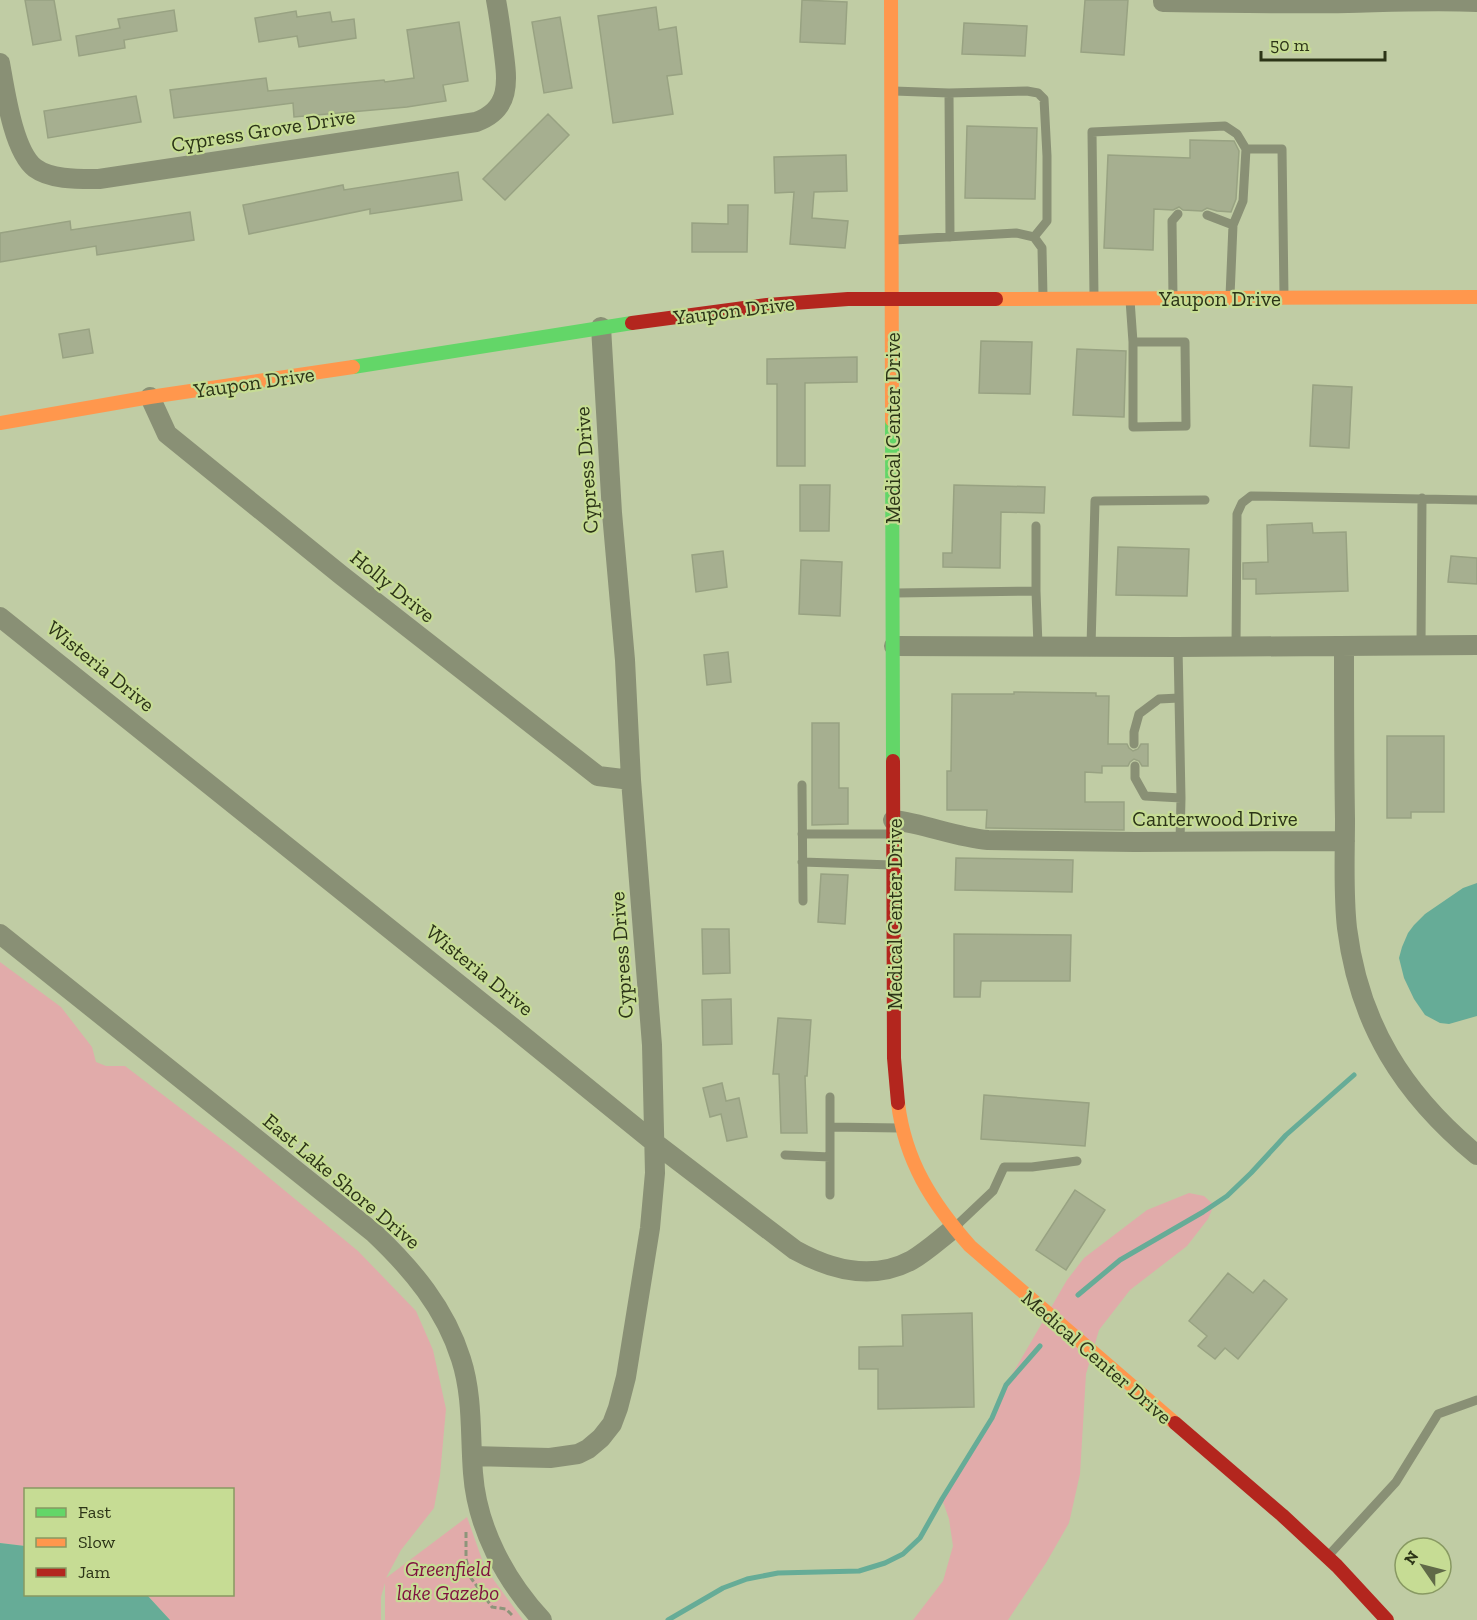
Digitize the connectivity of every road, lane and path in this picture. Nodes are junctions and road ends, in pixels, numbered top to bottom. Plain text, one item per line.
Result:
1 (496, 0) edge
2 (891, 0) edge
3 (1163, 1) edge
4 (1477, 2) edge
5 (0, 63) edge
6 (891, 91) junction
7 (949, 93) junction
8 (1246, 149) junction
9 (1178, 214) dead end
10 (1207, 215) dead end
11 (1233, 225) junction
12 (950, 237) junction
13 (1034, 237) junction
14 (891, 240) junction
15 (1284, 297) junction
16 (1477, 297) edge
17 (1094, 298) junction
18 (1130, 298) junction
19 (1173, 298) junction
20 (1230, 298) junction
21 (1043, 299) junction
22 (891, 300) junction
23 (601, 327) junction
24 (1133, 342) junction
25 (150, 397) junction
26 (0, 423) edge
27 (1422, 498) junction
28 (1205, 500) dead end
29 (1477, 500) edge
30 (1036, 526) dead end
31 (1036, 591) junction
32 (893, 593) junction
33 (0, 616) edge
34 (1477, 645) edge
35 (894, 646) junction
36 (1038, 646) junction
37 (1091, 646) junction
38 (1344, 646) junction
39 (1421, 646) junction
40 (1178, 647) junction
41 (1236, 647) junction
42 (1179, 698) junction
43 (1134, 744) dead end
44 (1135, 766) dead end
45 (631, 780) junction
46 (802, 784) dead end
47 (1181, 798) junction
48 (893, 827) junction
49 (802, 834) junction
50 (1345, 841) junction
51 (1180, 842) junction
52 (802, 862) junction
53 (894, 865) junction
54 (803, 901) dead end
55 (0, 934) edge
56 (830, 1097) dead end
57 (830, 1127) junction
58 (901, 1128) junction
59 (655, 1143) junction
60 (785, 1155) dead end
61 (1477, 1155) edge
62 (830, 1157) junction
63 (1077, 1161) dead end
64 (830, 1196) dead end
65 (953, 1229) junction
66 (1477, 1400) edge
67 (472, 1456) junction
68 (466, 1528) dead end
69 (1328, 1557) junction
70 (518, 1620) edge
71 (542, 1620) edge
72 (1387, 1620) edge

1 - 5 street, Cypress Grove Drive
2 - 6 street, Medical Center Drive
3 - 4 street
6 - 7 lane
6 - 14 street, Medical Center Drive
7 - 12 lane
7 - 13 lane
8 - 11 lane
8 - 15 lane
8 - 17 lane
9 - 19 lane
10 - 11 lane
11 - 20 lane
12 - 13 lane
12 - 14 lane
13 - 21 lane
14 - 22 street, Medical Center Drive
15 - 16 street, Yaupon Drive
15 - 20 street, Yaupon Drive
17 - 18 street, Yaupon Drive
17 - 21 street, Yaupon Drive
18 - 19 street, Yaupon Drive
18 - 24 lane
19 - 20 street, Yaupon Drive
21 - 22 street, Yaupon Drive
22 - 23 street, Yaupon Drive
22 - 32 street, Medical Center Drive
23 - 25 street, Yaupon Drive
23 - 45 street, Cypress Drive
24 - 24 lane
25 - 26 street, Yaupon Drive
25 - 45 street, Holly Drive
27 - 29 lane
27 - 39 lane
27 - 41 lane
28 - 37 lane
30 - 31 lane
31 - 32 lane
31 - 36 lane
32 - 35 street, Medical Center Drive
33 - 59 street, Wisteria Drive
34 - 39 street
35 - 36 street
35 - 48 street, Medical Center Drive
36 - 37 street
37 - 40 street
38 - 39 street
38 - 41 street
38 - 50 street
40 - 41 street
40 - 42 lane
42 - 43 lane
42 - 47 lane
44 - 47 lane
45 - 59 street, Cypress Drive
46 - 49 lane
47 - 51 lane
48 - 49 lane
48 - 51 street, Canterwood Drive
48 - 53 street, Medical Center Drive
49 - 52 lane
50 - 51 street, Canterwood Drive
50 - 61 street
52 - 53 lane
52 - 54 lane
53 - 58 street, Medical Center Drive
55 - 67 street, East Lake Shore Drive
56 - 57 lane
57 - 58 lane
57 - 62 lane
58 - 65 street, Medical Center Drive
59 - 65 street, Wisteria Drive
59 - 67 street, Cypress Drive
60 - 62 lane
62 - 64 lane
63 - 65 lane
65 - 69 street, Medical Center Drive
66 - 69 lane
67 - 71 street, East Lake Shore Drive
68 - 70 path
69 - 72 street, Medical Center Drive

